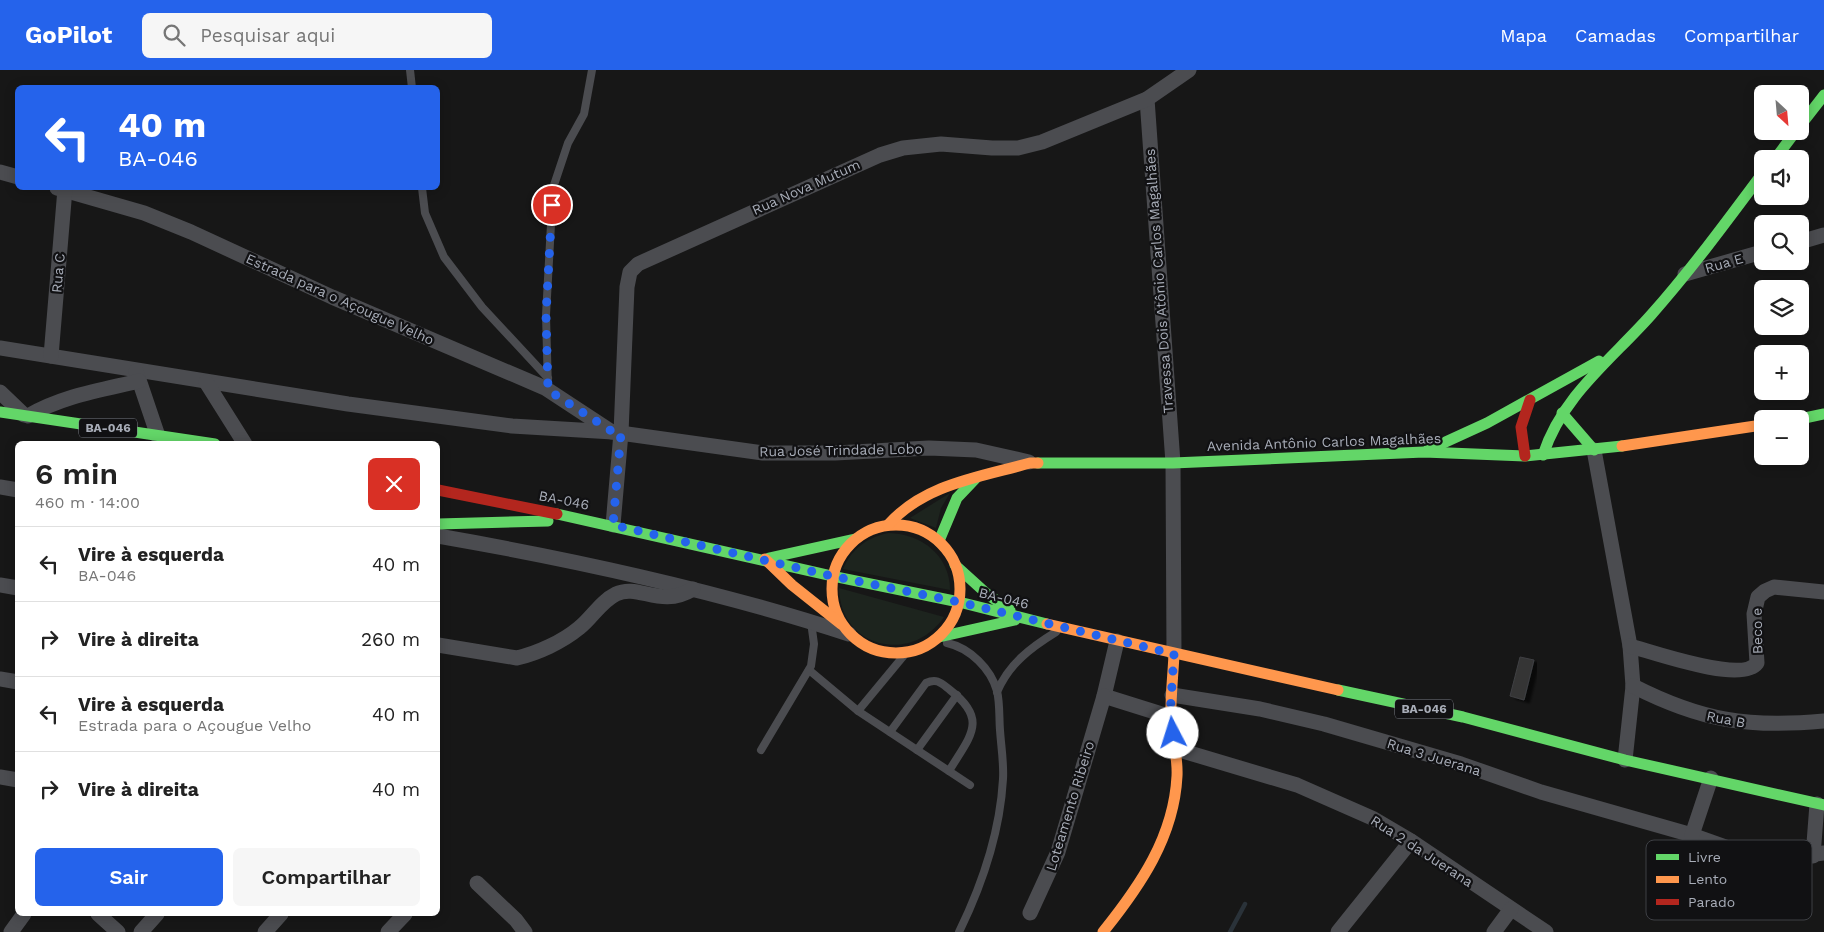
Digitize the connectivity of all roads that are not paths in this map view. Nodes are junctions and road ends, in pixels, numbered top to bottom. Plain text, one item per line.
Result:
1 (410, 70) edge
2 (592, 70) edge
3 (1190, 70) edge
4 (412, 85) edge
5 (1824, 95) edge
6 (1147, 99) junction
7 (1809, 114) edge
8 (1789, 140) edge
9 (1781, 150) edge
10 (0, 172) edge
11 (15, 176) edge
12 (0, 182) edge
13 (15, 183) edge
14 (1754, 184) edge
15 (61, 190) edge
16 (68, 190) edge
17 (422, 190) edge
18 (1824, 235) edge
19 (1809, 239) edge
20 (1754, 254) edge
21 (1685, 274) junction
22 (0, 348) edge
23 (1614, 352) junction
24 (51, 356) junction
25 (137, 376) junction
26 (206, 382) junction
27 (548, 384) junction
28 (0, 392) edge
29 (1530, 400) junction
30 (0, 412) edge
31 (1562, 413) junction
32 (1824, 414) edge
33 (26, 416) junction
34 (1809, 417) edge
35 (1754, 426) edge
36 (617, 433) junction
37 (160, 440) edge
38 (174, 441) edge
39 (244, 441) edge
40 (1594, 450) junction
41 (1424, 452) junction
42 (1543, 455) junction
43 (1525, 456) junction
44 (1030, 463) junction
45 (1173, 463) junction
46 (976, 478) junction
47 (0, 486) edge
48 (15, 489) edge
49 (440, 490) edge
50 (587, 519) junction
51 (440, 524) edge
52 (613, 525) junction
53 (888, 525) junction
54 (440, 536) edge
55 (855, 539) junction
56 (939, 541) junction
57 (765, 559) junction
58 (955, 565) junction
59 (832, 576) junction
60 (0, 586) edge
61 (15, 588) edge
62 (693, 589) junction
63 (1824, 592) edge
64 (959, 602) junction
65 (1022, 618) junction
66 (811, 622) junction
67 (1063, 628) junction
68 (845, 629) junction
69 (937, 639) junction
70 (1117, 641) junction
71 (440, 645) edge
72 (1630, 646) junction
73 (906, 653) junction
74 (1174, 654) junction
75 (808, 670) junction
76 (0, 679) edge
77 (15, 682) edge
78 (1633, 686) junction
79 (997, 692) junction
80 (957, 695) junction
81 (1172, 695) junction
82 (1104, 696) junction
83 (858, 711) junction
84 (1170, 716) junction
85 (1824, 721) edge
86 (890, 732) junction
87 (1176, 749) junction
88 (761, 750) dead end
89 (917, 750) junction
90 (1625, 760) junction
91 (948, 771) junction
92 (0, 777) edge
93 (1711, 778) junction
94 (15, 780) edge
95 (970, 786) dead end
96 (1821, 805) edge
97 (1692, 835) junction
98 (1704, 840) edge
99 (1410, 841) junction
100 (1818, 855) edge
101 (477, 883) dead end
102 (1511, 909) junction
103 (1030, 913) dead end
104 (23, 916) edge
105 (100, 916) edge
106 (155, 916) edge
107 (279, 916) edge
108 (403, 916) edge
109 (11, 932) edge
110 (118, 932) edge
111 (141, 932) edge
112 (265, 932) edge
113 (388, 932) edge
114 (525, 932) edge
115 (959, 932) edge
116 (1103, 932) edge
117 (1338, 932) edge
118 (1494, 932) edge
119 (1546, 932) edge

1 - 4 lane
2 - 27 lane
3 - 6 street, Rua Nova Mutum
5 - 7 main road
6 - 36 street, Rua Nova Mutum
6 - 45 street, Travessa Dois Atônio Carlos Magalhães
8 - 9 main road
10 - 11 street
12 - 13 street
14 - 21 main road
15 - 24 street, Rua C
16 - 27 street, Estrada para o Açougue Velho
17 - 27 lane
18 - 19 street
20 - 21 street, Rua E
21 - 23 main road
22 - 24 street, Rua José Trindade Lobo
23 - 29 main road
23 - 31 main road
24 - 25 street, Rua José Trindade Lobo
25 - 26 street, Rua José Trindade Lobo
25 - 33 street
25 - 37 street
26 - 36 street, Rua José Trindade Lobo
26 - 39 street
27 - 36 street, Estrada para o Açougue Velho
28 - 33 street
29 - 41 main road
29 - 43 main road
30 - 33 main road, BA-046 / BA-046
31 - 40 main road
31 - 42 main road
32 - 34 main road
33 - 37 main road, BA-046 / BA-046
35 - 40 main road, Avenida Antônio Carlos Magalhães
36 - 44 street, Rua José Trindade Lobo
36 - 52 street, Rua Nova Mutum
37 - 38 main road, BA-046 / BA-046
40 - 42 main road, Avenida Antônio Carlos Magalhães
40 - 72 street
41 - 43 main road, Avenida Antônio Carlos Magalhães
41 - 45 main road, Avenida Antônio Carlos Magalhães
42 - 43 main road, Avenida Antônio Carlos Magalhães
44 - 45 main road, Avenida Antônio Carlos Magalhães
44 - 46 main road, Avenida Antônio Carlos Magalhães
45 - 74 street, Travessa Dois Atônio Carlos Magalhães
46 - 53 main road, Avenida Antônio Carlos Magalhães
46 - 56 main road, Avenida Antônio Carlos Magalhães
47 - 48 street
49 - 50 main road, BA-046 / BA-046
50 - 51 main road
50 - 52 main road, BA-046 / BA-046
52 - 57 main road, BA-046 / BA-046
53 - 55 main road
53 - 56 main road
54 - 62 street
55 - 57 main road
55 - 59 main road
56 - 58 main road
57 - 59 main road, BA-046 / BA-046
57 - 68 main road
58 - 64 main road
58 - 65 main road
59 - 64 main road, BA-046 / BA-046
59 - 68 main road
60 - 61 street
62 - 66 street
62 - 71 street
63 - 72 street, Beco e
64 - 65 main road, BA-046 / BA-046
64 - 69 main road
65 - 67 main road, BA-046 / BA-046
65 - 69 main road
66 - 68 street
66 - 75 lane
67 - 70 main road, BA-046 / BA-046
67 - 79 lane
68 - 73 main road
69 - 73 main road
69 - 79 lane
70 - 74 main road, BA-046 / BA-046
70 - 82 street
72 - 78 street
73 - 83 lane
74 - 81 main road
74 - 90 main road, BA-046 / BA-046
75 - 83 lane
75 - 88 lane
76 - 77 street
78 - 85 street, Rua B
78 - 90 street
79 - 115 lane
80 - 86 lane
80 - 89 lane
80 - 91 lane
81 - 84 main road
81 - 97 street, Rua 3 Juerana
82 - 84 street
82 - 103 street, Loteamento Ribeiro
83 - 86 lane
84 - 87 main road
86 - 89 lane
87 - 99 street, Rua 2 da Juerana
87 - 116 main road
89 - 91 lane
90 - 93 main road, BA-046 / BA-046
91 - 95 lane
92 - 94 street
93 - 96 main road, BA-046 / BA-046
93 - 97 street
96 - 100 street
97 - 98 street, Rua 3 Juerana
99 - 102 street, Rua 2 da Juerana
99 - 117 street
101 - 114 street
102 - 118 street
102 - 119 street, Rua 2 da Juerana
104 - 109 street
105 - 110 street
106 - 111 street
107 - 112 street
108 - 113 street

